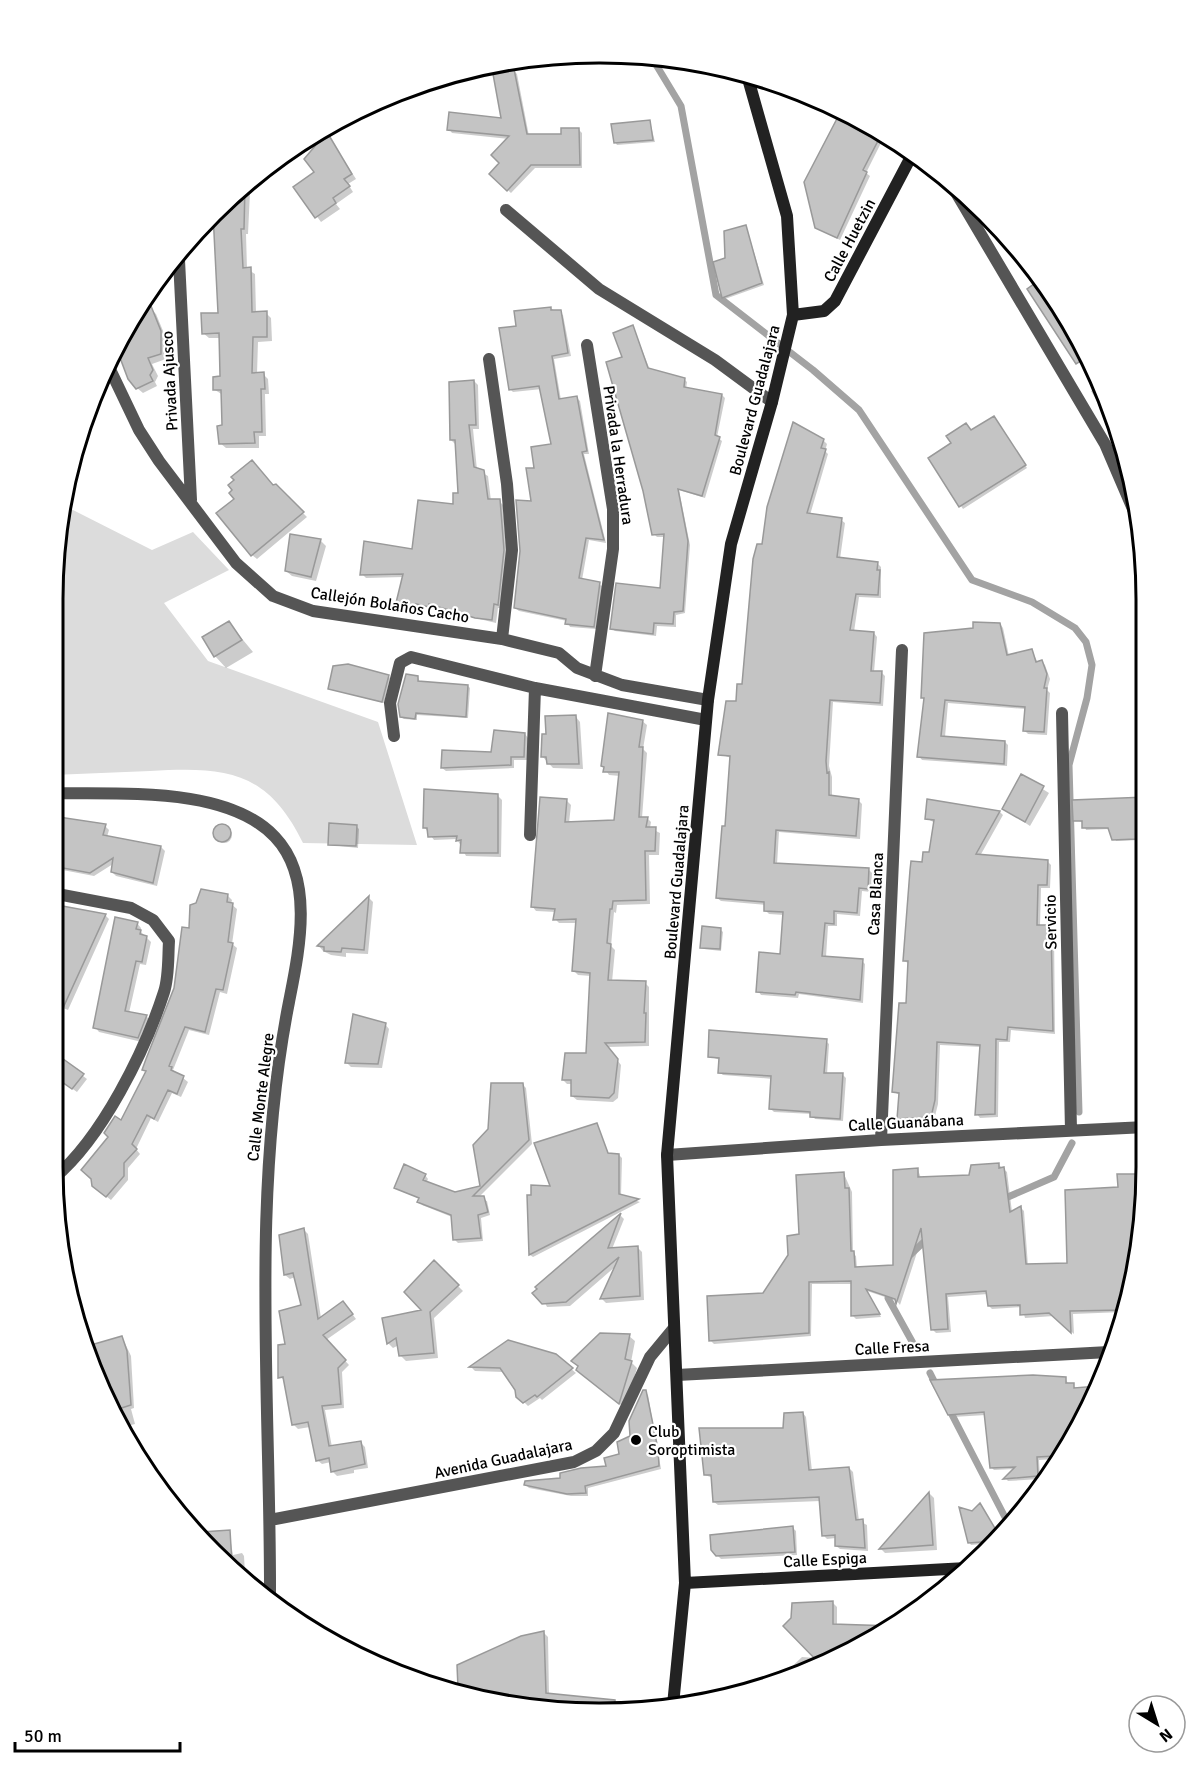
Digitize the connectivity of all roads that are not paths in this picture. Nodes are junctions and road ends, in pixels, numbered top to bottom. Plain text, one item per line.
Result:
1 (749, 84) edge
2 (909, 161) edge
3 (964, 206) edge
4 (506, 210) dead end
5 (179, 266) edge
6 (793, 315) junction
7 (587, 345) dead end
8 (489, 359) dead end
9 (113, 375) edge
10 (772, 402) junction
11 (1125, 490) edge
12 (191, 500) junction
13 (502, 639) junction
14 (902, 650) dead end
15 (595, 676) junction
16 (535, 688) junction
17 (708, 700) junction
18 (1062, 712) dead end
19 (706, 720) junction
20 (394, 736) dead end
21 (63, 793) edge
22 (530, 835) dead end
23 (63, 895) edge
24 (1136, 1127) edge
25 (1071, 1130) junction
26 (881, 1140) junction
27 (667, 1155) junction
28 (63, 1171) edge
29 (674, 1328) junction
30 (1103, 1352) edge
31 (677, 1375) junction
32 (270, 1520) junction
33 (954, 1569) edge
34 (685, 1584) junction
35 (270, 1590) edge
36 (674, 1697) edge

1 - 6 main road, Boulevard Guadalajara
2 - 6 main road, Calle Huetzin
3 - 11 street
4 - 10 street
5 - 12 street, Privada Ajusco
6 - 10 main road, Boulevard Guadalajara
7 - 15 street, Privada la Herradura
8 - 13 street
9 - 12 street, Callejón Bolaños Cacho
10 - 17 main road, Boulevard Guadalajara
12 - 13 street, Callejón Bolaños Cacho
13 - 15 street, Callejón Bolaños Cacho
14 - 26 street, Casa Blanca
15 - 17 street, Callejón Bolaños Cacho
16 - 19 street
16 - 20 street
16 - 22 street
17 - 19 main road, Boulevard Guadalajara
18 - 25 street, Servicio
19 - 27 main road, Boulevard Guadalajara
21 - 32 street, Calle Monte Alegre
23 - 28 street
24 - 25 street, Calle Guanábana
25 - 26 street, Calle Guanábana
26 - 27 street, Calle Guanábana
27 - 29 main road, Boulevard Guadalajara
29 - 31 main road, Boulevard Guadalajara
29 - 32 street, Avenida Guadalajara
30 - 31 street, Calle Fresa
31 - 34 main road, Boulevard Guadalajara
32 - 35 street, Calle Monte Alegre
33 - 34 main road, Calle Espiga
34 - 36 main road, Boulevard Guadalajara

